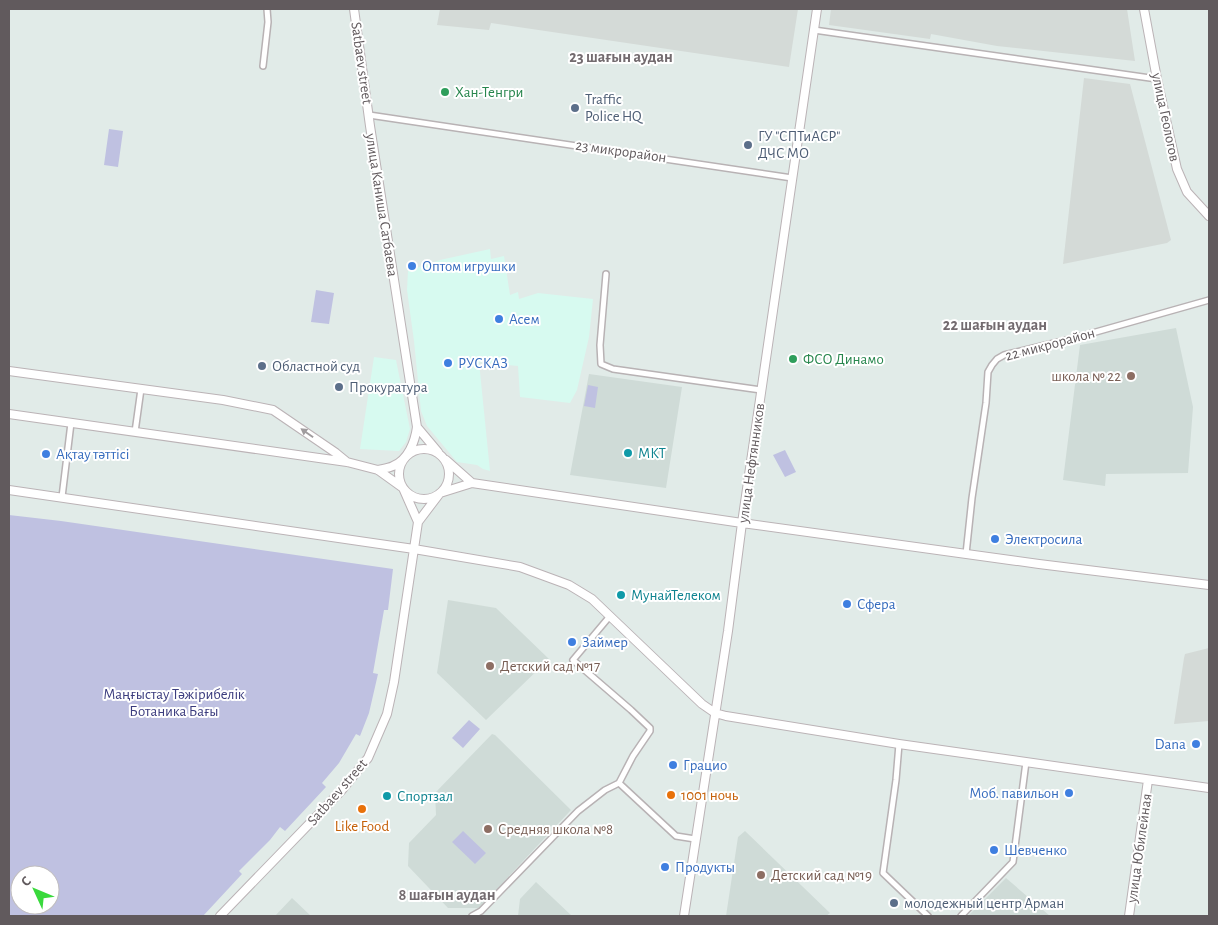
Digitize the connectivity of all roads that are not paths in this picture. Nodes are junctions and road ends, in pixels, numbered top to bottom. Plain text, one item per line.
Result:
1 (267, 9) edge
2 (354, 9) edge
3 (817, 9) edge
4 (1144, 9) edge
5 (814, 30) junction
6 (263, 66) dead end
7 (1156, 79) junction
8 (370, 116) junction
9 (792, 178) junction
10 (1209, 216) edge
11 (606, 274) dead end
12 (1209, 300) edge
13 (9, 371) edge
14 (141, 390) junction
15 (761, 390) junction
16 (9, 414) edge
17 (71, 423) junction
18 (417, 427) junction
19 (135, 432) junction
20 (408, 455) junction
21 (441, 456) junction
22 (347, 462) junction
23 (378, 470) junction
24 (472, 483) junction
25 (403, 488) junction
26 (9, 490) edge
27 (440, 493) junction
28 (62, 497) junction
29 (418, 522) junction
30 (742, 523) junction
31 (414, 549) junction
32 (966, 554) junction
33 (1209, 585) edge
34 (610, 616) junction
35 (715, 713) junction
36 (899, 744) junction
37 (1026, 762) junction
38 (1148, 780) junction
39 (620, 783) junction
40 (1209, 788) edge
41 (695, 839) junction
42 (220, 916) edge
43 (472, 916) edge
44 (684, 916) edge
45 (928, 916) edge
46 (961, 916) edge
47 (1129, 916) edge

1 - 6 street
2 - 8 main road, Satbaev street
3 - 5 main road, улица Нефтянников
4 - 7 main road, улица Геологов
5 - 7 street
5 - 9 main road, улица Нефтянников
7 - 10 main road, улица Геологов
8 - 9 street, 23 микрорайон
8 - 18 main road, улица Каниша Сатбаева
9 - 15 main road, улица Нефтянников
11 - 15 street
12 - 32 street, 22 микрорайон
13 - 14 main road
14 - 19 street
22 -> 14 main road
15 - 30 main road, улица Нефтянников
16 - 17 main road
17 - 19 main road
17 - 28 street
18 - 20 main road
18 - 21 main road
19 - 22 main road
20 - 21 main road
20 - 23 main road
20 - 25 main road
21 - 24 main road
21 - 27 main road
22 - 23 main road
23 - 25 main road
24 - 27 main road
24 - 30 main road
25 - 27 main road
25 - 29 main road
26 - 28 main road
27 - 29 main road
28 - 31 main road
29 - 31 main road
30 - 32 main road
30 - 35 main road, улица Нефтянников
31 - 34 main road
31 - 42 main road, Satbaev street
32 - 33 main road
34 - 35 main road
34 - 39 street
35 - 36 main road
35 - 41 main road, улица Нефтянников
36 - 37 main road
36 - 45 street
37 - 38 main road
37 - 46 street
38 - 40 main road
38 - 47 main road, улица Юбилейная
39 - 41 street
39 - 43 street
41 - 44 main road, улица Нефтянников

